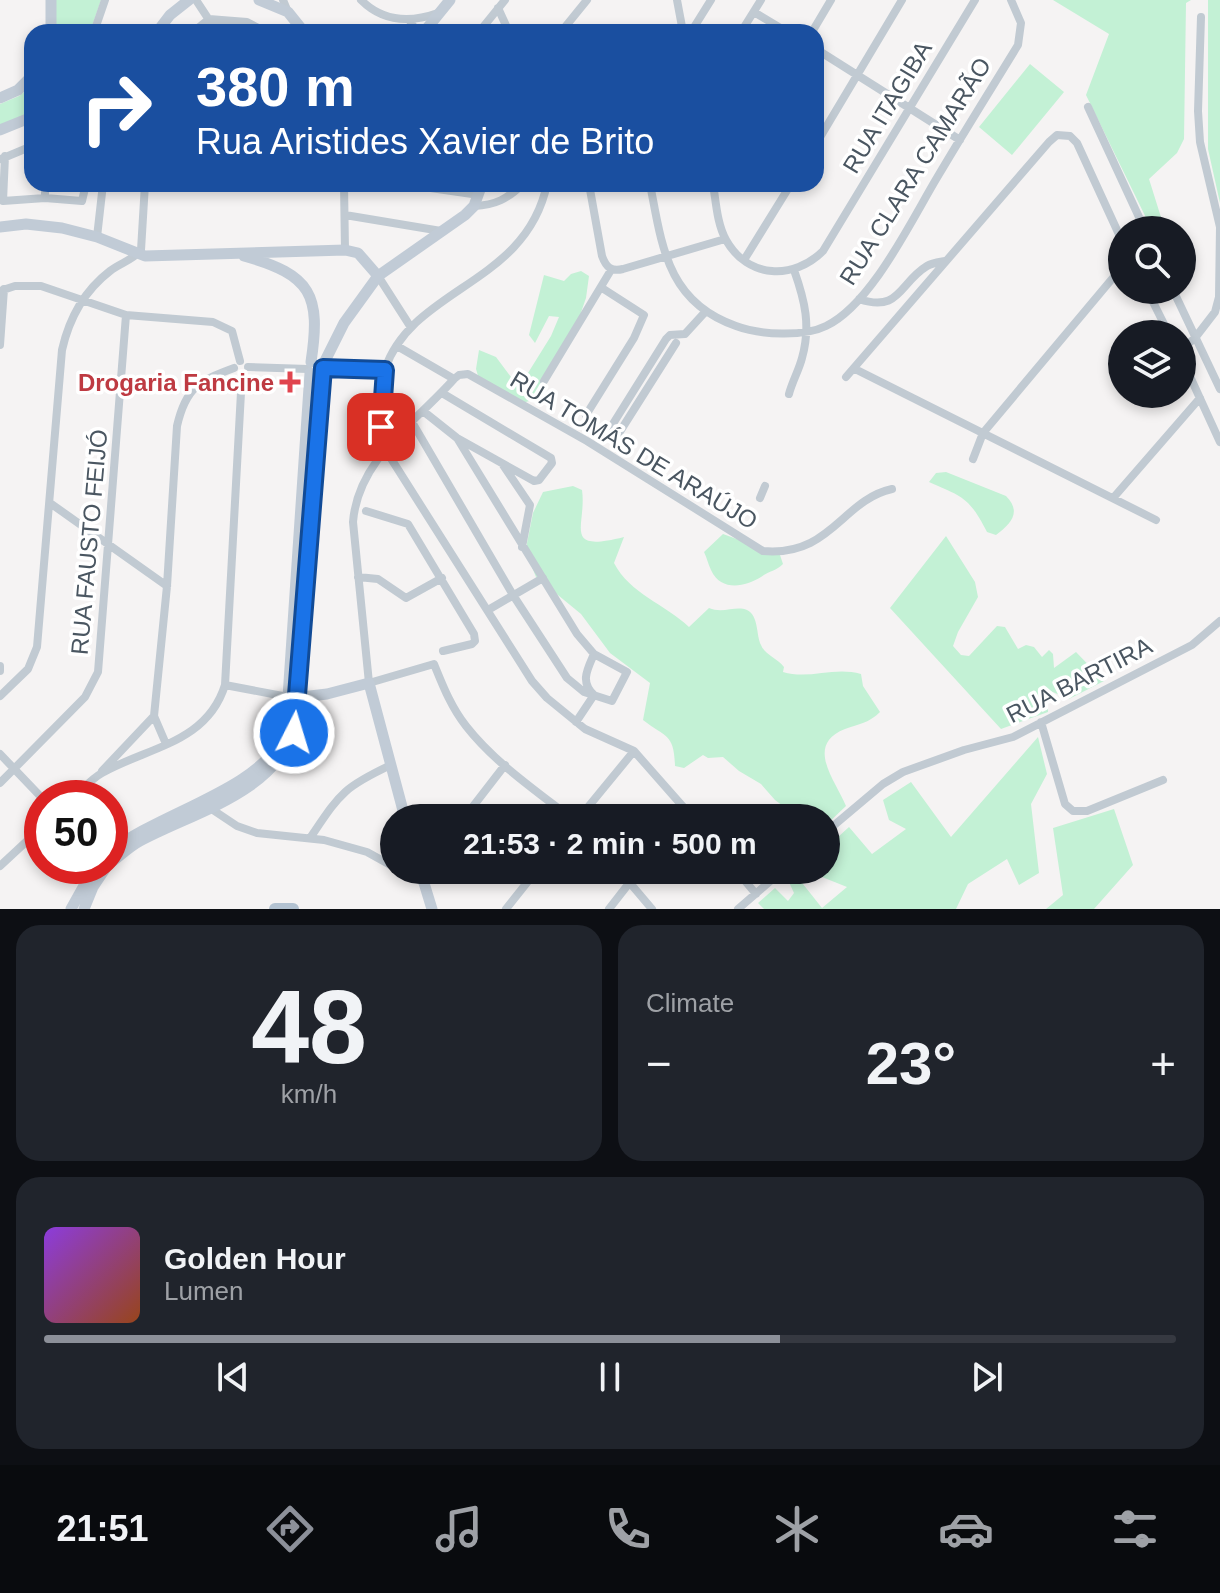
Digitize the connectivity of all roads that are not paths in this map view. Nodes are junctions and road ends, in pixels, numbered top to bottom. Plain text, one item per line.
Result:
1 (51, 0) edge
2 (105, 0) edge
3 (189, 0) edge
4 (196, 0) edge
5 (262, 0) edge
6 (283, 0) edge
7 (361, 0) edge
8 (450, 0) edge
9 (587, 0) edge
10 (677, 0) edge
11 (711, 0) edge
12 (761, 0) edge
13 (831, 0) edge
14 (902, 0) edge
15 (975, 0) edge
16 (1011, 0) edge
17 (372, 4) edge
18 (501, 4) edge
19 (288, 12) junction
20 (440, 12) junction
21 (754, 12) junction
22 (1201, 17) dead end
23 (209, 19) junction
24 (410, 21) junction
25 (51, 24) edge
26 (97, 24) edge
27 (163, 24) edge
28 (203, 24) edge
29 (212, 24) edge
30 (251, 24) edge
31 (298, 24) edge
32 (412, 24) edge
33 (430, 24) edge
34 (485, 24) edge
35 (507, 24) edge
36 (568, 24) edge
37 (682, 24) edge
38 (696, 24) edge
39 (746, 24) edge
40 (774, 24) edge
41 (817, 24) edge
42 (824, 54) edge
43 (859, 75) junction
44 (24, 84) edge
45 (0, 98) edge
46 (910, 107) junction
47 (1088, 108) dead end
48 (24, 120) edge
49 (0, 130) edge
50 (824, 131) edge
51 (960, 140) junction
52 (24, 149) edge
53 (2, 158) edge
54 (45, 192) edge
55 (84, 192) edge
56 (102, 192) edge
57 (145, 192) edge
58 (344, 192) edge
59 (513, 192) edge
60 (545, 192) edge
61 (590, 192) edge
62 (652, 192) edge
63 (715, 192) edge
64 (786, 192) edge
65 (478, 195) edge
66 (45, 198) junction
67 (345, 215) junction
68 (1111, 216) edge
69 (1138, 216) edge
70 (1220, 226) edge
71 (0, 227) edge
72 (441, 231) junction
73 (97, 237) junction
74 (725, 239) junction
75 (345, 250) junction
76 (138, 254) junction
77 (665, 256) junction
78 (269, 257) junction
79 (744, 260) junction
80 (946, 261) junction
81 (611, 270) junction
82 (794, 270) junction
83 (378, 276) junction
84 (1108, 284) edge
85 (602, 288) junction
86 (2, 290) edge
87 (82, 299) junction
88 (859, 299) junction
89 (706, 311) junction
90 (126, 315) junction
91 (410, 326) junction
92 (807, 330) junction
93 (1196, 337) edge
94 (1196, 340) edge
95 (676, 343) dead end
96 (0, 345) edge
97 (397, 346) junction
98 (237, 364) junction
99 (316, 367) junction
100 (855, 369) junction
101 (245, 370) junction
102 (385, 370) junction
103 (846, 377) dead end
104 (454, 379) junction
105 (544, 381) dead end
106 (644, 383) junction
107 (1196, 389) edge
108 (1220, 389) edge
109 (442, 393) junction
110 (789, 394) dead end
111 (1200, 398) junction
112 (423, 411) junction
113 (586, 415) dead end
114 (412, 422) junction
115 (983, 433) junction
116 (457, 438) junction
117 (610, 438) dead end
118 (1220, 442) edge
119 (382, 452) junction
120 (973, 459) dead end
121 (501, 462) junction
122 (765, 486) dead end
123 (892, 489) dead end
124 (1114, 497) junction
125 (760, 498) dead end
126 (50, 503) junction
127 (366, 511) dead end
128 (1156, 520) dead end
129 (109, 546) junction
130 (522, 548) junction
131 (358, 577) junction
132 (442, 578) junction
133 (543, 578) junction
134 (167, 586) junction
135 (513, 595) junction
136 (488, 610) junction
137 (1220, 621) edge
138 (443, 651) dead end
139 (594, 654) junction
140 (369, 683) junction
141 (225, 685) junction
142 (594, 695) junction
143 (0, 696) edge
144 (293, 698) junction
145 (154, 716) junction
146 (576, 722) junction
147 (1041, 722) junction
148 (166, 744) junction
149 (634, 751) junction
150 (0, 754) edge
151 (391, 765) junction
152 (505, 765) junction
153 (14, 770) junction
154 (98, 775) junction
155 (24, 780) edge
156 (93, 780) edge
157 (1163, 780) dead end
158 (0, 783) edge
159 (204, 804) junction
160 (401, 804) edge
161 (475, 804) edge
162 (554, 804) edge
163 (590, 804) edge
164 (681, 804) edge
165 (840, 820) edge
166 (310, 838) junction
167 (128, 841) edge
168 (24, 844) edge
169 (128, 850) edge
170 (380, 860) edge
171 (0, 866) edge
172 (85, 884) edge
173 (95, 884) edge
174 (424, 884) edge
175 (526, 884) edge
176 (628, 884) edge
177 (632, 884) edge
178 (748, 884) edge
179 (767, 884) edge
180 (756, 894) junction
181 (71, 909) edge
182 (84, 909) edge
183 (275, 909) edge
184 (293, 909) edge
185 (432, 909) edge
186 (506, 909) edge
187 (609, 909) edge
188 (652, 909) edge
189 (738, 909) edge

1 - 25 main road
2 - 26 street
3 - 27 main road
4 - 23 street
5 - 19 main road
6 - 19 street
7 - 17 street
8 - 20 main road
9 - 36 street
10 - 37 street
11 - 38 street
12 - 21 street
13 - 41 street
14 - 43 street
15 - 46 street, RUA ITAGIBA
16 - 51 street, RUA CLARA CAMARÃO
17 - 24 street
18 - 34 street
18 - 35 street
19 - 31 main road
20 - 24 street
20 - 33 main road
21 - 39 street
21 - 40 street
22 - 70 street
23 - 28 street
23 - 29 street
23 - 30 street
24 - 32 street
42 - 43 street
43 - 46 street
43 - 50 street
44 - 45 main road
46 - 51 street
46 - 82 street, RUA ITAGIBA
47 - 69 street
48 - 49 main road
51 - 88 street, RUA CLARA CAMARÃO
52 - 53 street
53 - 66 street
54 - 66 street
55 - 66 street
56 - 73 street
57 - 76 street
58 - 67 street
59 - 65 street
60 - 91 street
61 - 81 street
62 - 77 street, RUA CLARA CAMARÃO
63 - 74 street
64 - 79 street
65 - 72 main road
67 - 72 street
67 - 75 street
68 - 80 street
70 - 93 street
71 - 73 main road
72 - 83 main road
73 - 76 main road
74 - 77 street
74 - 79 street
75 - 78 main road
75 - 83 main road
76 - 78 main road
76 - 87 street
77 - 81 street
77 - 89 street, RUA CLARA CAMARÃO
78 - 99 main road
79 - 82 street
80 - 88 street
80 - 100 street
81 - 85 street
82 - 92 street
83 - 91 street
83 - 99 main road
84 - 115 street
85 - 105 street
85 - 113 street
86 - 87 street
86 - 96 street
87 - 90 street
87 - 126 street
88 - 92 street, RUA CLARA CAMARÃO
89 - 92 street, RUA CLARA CAMARÃO
89 - 106 street
90 - 98 street
90 - 129 street, RUA FAUSTO FEIJÓ
91 - 97 street
92 - 110 street
94 - 108 street
95 - 106 street
97 - 102 street
97 - 104 street, RUA TOMÁS DE ARAÚJO
98 - 101 street
98 - 134 street
99 - 101 street
99 - 102 street
99 - 144 main road
100 - 103 street
100 - 115 street
101 - 141 street
102 - 119 street
104 - 109 street
104 - 123 street, RUA TOMÁS DE ARAÚJO
106 - 117 street
107 - 111 street
109 - 112 street
109 - 121 street
111 - 118 street
111 - 124 street
112 - 114 street
112 - 116 street
114 - 119 street
114 - 135 street
115 - 120 street
115 - 124 street
116 - 121 street
116 - 130 street
119 - 131 street
119 - 136 street
121 - 130 street
122 - 125 street
124 - 128 street
126 - 129 street
126 - 143 street
127 - 132 street
129 - 134 street
129 - 153 street, RUA FAUSTO FEIJÓ
130 - 133 street
131 - 132 street
131 - 140 street
132 - 138 street
133 - 135 street
133 - 139 street
134 - 145 street
135 - 136 street
135 - 142 street
136 - 146 street
137 - 147 street, RUA BARTIRA
139 - 142 street
139 - 142 street
140 - 144 main road
140 - 151 main road
140 - 152 street
141 - 144 street
141 - 148 street
142 - 146 street
144 - 159 main road
145 - 148 street
145 - 154 street
146 - 149 street
147 - 157 street
147 - 165 street, RUA BARTIRA
148 - 154 street
149 - 163 street
149 - 164 street
150 - 153 street
151 - 160 main road
151 - 166 street
152 - 161 street
152 - 162 street
153 - 155 street
153 - 158 street, RUA FAUSTO FEIJÓ
154 - 156 street
159 - 166 street
159 - 167 main road
159 - 169 main road
166 - 170 street
168 - 171 street
172 - 181 main road
173 - 182 main road
174 - 185 main road
175 - 186 street
176 - 187 street
177 - 188 street
178 - 180 street
179 - 180 street
180 - 189 street
183 - 184 main road

